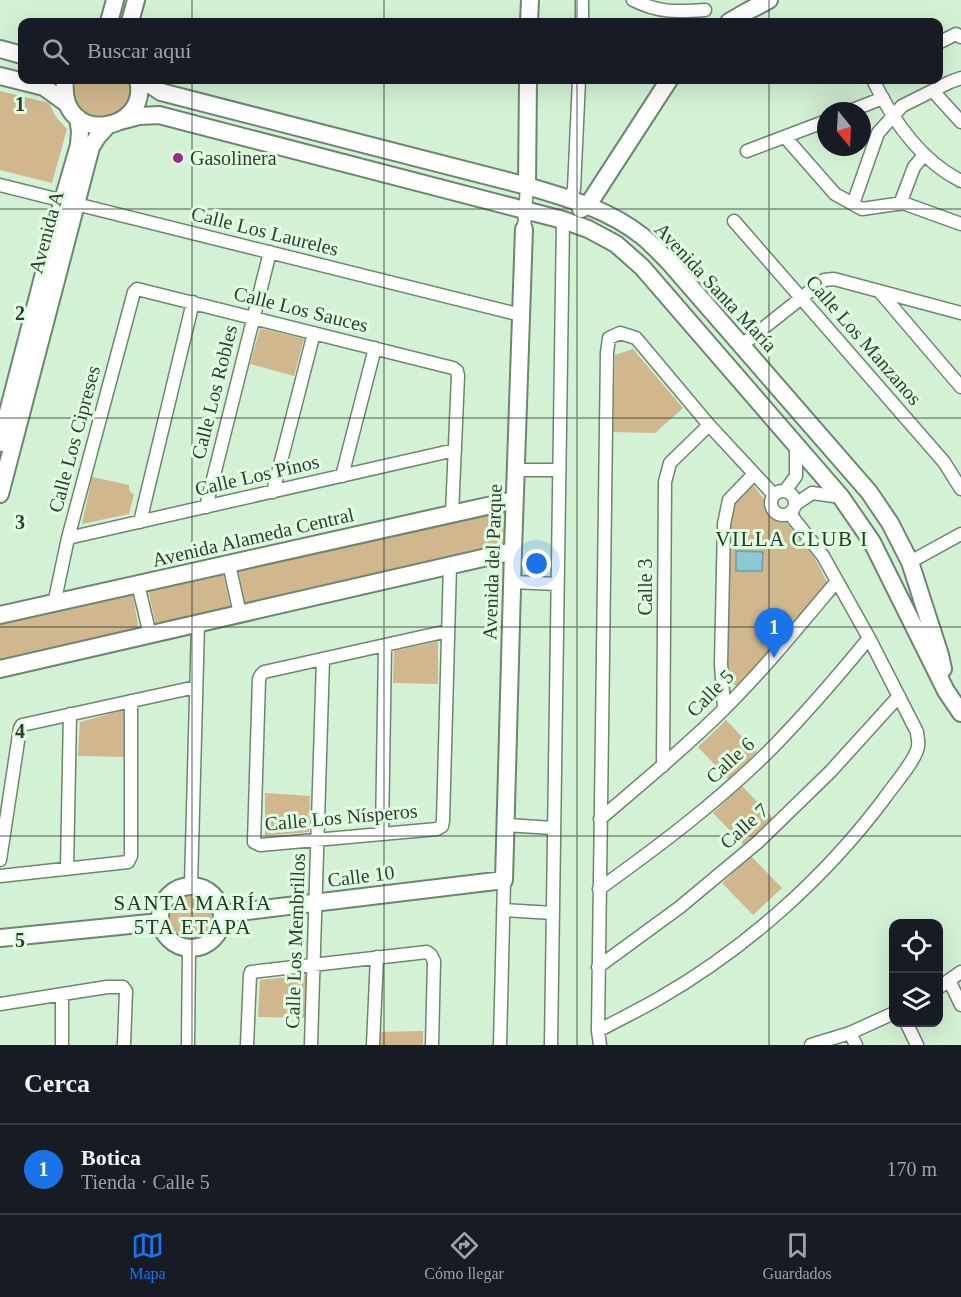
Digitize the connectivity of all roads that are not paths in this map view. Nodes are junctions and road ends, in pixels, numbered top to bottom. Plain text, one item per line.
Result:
1 (115, 0) edge
2 (136, 0) edge
3 (530, 0) edge
4 (582, 0) edge
5 (633, 0) edge
6 (769, 0) edge
7 (705, 10) dead end
8 (687, 17) edge
9 (110, 18) edge
10 (131, 18) edge
11 (530, 18) edge
12 (582, 18) edge
13 (736, 18) edge
14 (961, 37) edge
15 (943, 41) edge
16 (0, 49) edge
17 (18, 54) edge
18 (0, 76) edge
19 (961, 78) edge
20 (18, 80) edge
21 (32, 84) edge
22 (64, 84) edge
23 (138, 84) edge
24 (148, 84) edge
25 (528, 84) edge
26 (579, 84) edge
27 (666, 84) edge
28 (875, 84) edge
29 (933, 91) junction
30 (883, 98) junction
31 (66, 103) junction
32 (871, 103) edge
33 (894, 115) junction
34 (78, 118) junction
35 (961, 122) edge
36 (114, 123) junction
37 (817, 125) edge
38 (785, 137) junction
39 (747, 151) dead end
40 (924, 155) junction
41 (961, 181) edge
42 (0, 185) edge
43 (526, 186) junction
44 (569, 199) junction
45 (69, 202) junction
46 (853, 204) junction
47 (900, 204) junction
48 (588, 205) junction
49 (525, 210) junction
50 (563, 220) junction
51 (734, 221) dead end
52 (961, 224) edge
53 (524, 229) joint
54 (270, 252) junction
55 (139, 289) joint
56 (880, 292) junction
57 (801, 298) junction
58 (193, 302) junction
59 (961, 313) edge
60 (521, 315) junction
61 (253, 317) junction
62 (314, 333) junction
63 (375, 348) junction
64 (746, 350) junction
65 (731, 370) junction
66 (961, 387) edge
67 (4, 414) edge
68 (709, 425) junction
69 (0, 443) edge
70 (796, 445) junction
71 (455, 450) junction
72 (515, 470) junction
73 (559, 470) junction
74 (753, 475) junction
75 (342, 476) junction
76 (796, 476) junction
77 (961, 489) edge
78 (273, 492) junction
79 (779, 493) junction
80 (0, 494) edge
81 (812, 494) junction
82 (841, 497) junction
83 (514, 500) junction
84 (206, 507) junction
85 (793, 509) junction
86 (452, 514) junction
87 (140, 522) junction
88 (894, 531) junction
89 (961, 534) edge
90 (68, 538) junction
91 (872, 542) junction
92 (513, 551) junction
93 (910, 562) junction
94 (229, 564) junction
95 (450, 565) junction
96 (837, 581) junction
97 (512, 582) junction
98 (138, 584) junction
99 (557, 584) junction
100 (54, 603) junction
101 (240, 614) junction
102 (0, 615) edge
103 (198, 624) junction
104 (448, 631) junction
105 (150, 635) junction
106 (869, 638) junction
107 (385, 645) junction
108 (323, 659) junction
109 (0, 669) edge
110 (196, 687) junction
111 (946, 691) junction
112 (899, 696) junction
113 (131, 701) junction
114 (724, 708) junction
115 (961, 713) edge
116 (70, 714) junction
117 (663, 766) junction
118 (600, 819) junction
119 (506, 825) junction
120 (553, 828) junction
121 (381, 834) junction
122 (318, 840) junction
123 (0, 860) edge
124 (67, 869) junction
125 (0, 876) edge
126 (504, 880) junction
127 (191, 885) junction
128 (599, 890) junction
129 (316, 902) junction
130 (503, 910) junction
131 (552, 913) junction
132 (222, 914) junction
133 (160, 922) junction
134 (0, 938) edge
135 (189, 948) junction
136 (377, 957) junction
137 (314, 964) junction
138 (598, 967) junction
139 (961, 972) edge
140 (949, 980) junction
141 (943, 985) edge
142 (62, 995) junction
143 (0, 1004) edge
144 (961, 1005) edge
145 (889, 1015) edge
146 (908, 1027) edge
147 (598, 1031) junction
148 (853, 1039) edge
149 (62, 1045) edge
150 (124, 1045) edge
151 (188, 1045) edge
152 (247, 1045) edge
153 (311, 1045) edge
154 (374, 1045) edge
155 (432, 1045) edge
156 (500, 1045) edge
157 (551, 1045) edge
158 (600, 1045) edge
159 (811, 1045) edge
160 (917, 1045) edge

1 - 9 street
2 - 10 street
3 - 11 street
4 - 12 street
5 - 8 street
6 - 13 street
7 - 8 street
14 - 15 street
16 - 17 street
18 - 20 street
19 - 29 street
21 - 31 street
22 - 31 street
23 - 36 street, Avenida A
24 - 43 street, Avenida Santa María
25 - 43 street, Avenida del Parque
26 - 44 street
27 - 48 street
28 - 30 street
29 - 33 street
29 - 35 street
30 - 32 street
30 - 33 street
31 - 34 street
33 - 40 street
33 - 46 street
34 - 36 street
34 - 45 street, Avenida A
36 - 45 street, Avenida A
36 - 49 street, Avenida Santa María
37 - 38 street
38 - 39 street
38 - 46 street
40 - 41 street
40 - 47 street
42 - 45 street, Calle Los Laureles
43 - 44 street, Avenida Santa María
43 - 49 street, Avenida del Parque
44 - 48 street, Avenida Santa María
45 - 54 street, Calle Los Laureles
45 - 67 street, Avenida A
45 - 80 street, Avenida A
46 - 47 street
47 - 52 street
48 - 50 street
48 - 64 street, Avenida Santa María
49 - 50 street, Avenida Santa María
49 - 53 street, Avenida del Parque
50 - 65 street, Avenida Santa María
50 - 73 street
51 - 57 street, Calle Los Manzanos
53 - 60 street, Avenida del Parque
54 - 60 street, Calle Los Laureles
54 - 61 street, Calle Los Robles
55 - 58 street, Calle Los Sauces
55 - 90 street, Calle Los Cipreses
56 - 57 street
56 - 59 street
56 - 66 street
57 - 64 street
57 - 77 street, Calle Los Manzanos
58 - 61 street, Calle Los Sauces
58 - 87 street
60 - 72 street, Avenida del Parque
61 - 62 street, Calle Los Sauces
61 - 84 street, Calle Los Robles
62 - 63 street, Calle Los Sauces
62 - 78 street
63 - 71 street, Calle Los Sauces
63 - 75 street
64 - 65 street
64 - 88 street, Avenida Santa María
65 - 70 street, Avenida Santa María
67 - 69 street, Avenida A
68 - 74 street
68 - 117 street, Calle 3
68 - 118 street
70 - 76 street
70 - 82 street, Avenida Santa María
71 - 75 street, Calle Los Pinos
71 - 86 street
72 - 73 street
72 - 83 street, Avenida del Parque
73 - 99 street
74 - 79 street
74 - 114 street
75 - 78 street, Calle Los Pinos
76 - 79 street
76 - 81 street
78 - 84 street, Calle Los Pinos
79 - 85 street
79 - 85 street
81 - 82 street
81 - 85 street
82 - 91 street, Avenida Santa María
83 - 86 street, Avenida Alameda Central
83 - 92 street, Avenida del Parque
84 - 87 street, Calle Los Pinos
85 - 96 street
86 - 94 street, Avenida Alameda Central
87 - 90 street, Calle Los Pinos
88 - 91 street
88 - 93 street, Avenida Santa María
89 - 93 street
90 - 100 street, Calle Los Cipreses
91 - 111 street, Avenida Santa María
92 - 95 street
92 - 97 street, Avenida del Parque
93 - 111 street, Avenida Santa María
94 - 98 street, Avenida Alameda Central
94 - 101 street
95 - 101 street
95 - 104 street, Calle Los Nísperos
96 - 106 street
96 - 114 street, Calle 5
97 - 99 street
97 - 119 street, Avenida del Parque
98 - 100 street, Avenida Alameda Central
98 - 105 street
99 - 120 street
100 - 102 street, Avenida Alameda Central
101 - 103 street
103 - 105 street
103 - 110 street
104 - 107 street
104 - 121 street, Calle Los Nísperos
105 - 109 street
106 - 112 street
106 - 128 street, Calle 6
107 - 108 street
107 - 121 street
108 - 122 street, Calle Los Membrillos
108 - 122 street, Calle Los Nísperos
110 - 113 street
110 - 127 street
111 - 115 street, Avenida Santa María
112 - 138 street, Calle 7
112 - 147 street
113 - 116 street
113 - 124 street
114 - 117 street, Calle 5
116 - 123 street
116 - 124 street
117 - 118 street, Calle 5
118 - 128 street
119 - 120 street
119 - 126 street, Avenida del Parque
120 - 131 street
121 - 122 street, Calle Los Nísperos
122 - 129 street, Calle Los Membrillos
124 - 125 street
126 - 129 street, Calle 10
126 - 130 street, Avenida del Parque
127 - 132 street
127 - 133 street
128 - 138 street
129 - 132 street, Calle 10
129 - 137 street, Calle Los Membrillos
130 - 131 street
130 - 156 street, Avenida del Parque
131 - 157 street
132 - 135 street
133 - 134 street
133 - 135 street
135 - 151 street
136 - 137 street
136 - 154 street
136 - 155 street
137 - 152 street
137 - 153 street, Calle Los Membrillos
138 - 147 street
139 - 140 street
140 - 141 street
140 - 144 street
142 - 143 street
142 - 149 street
142 - 150 street
145 - 148 street
146 - 160 street
147 - 158 street
148 - 159 street

